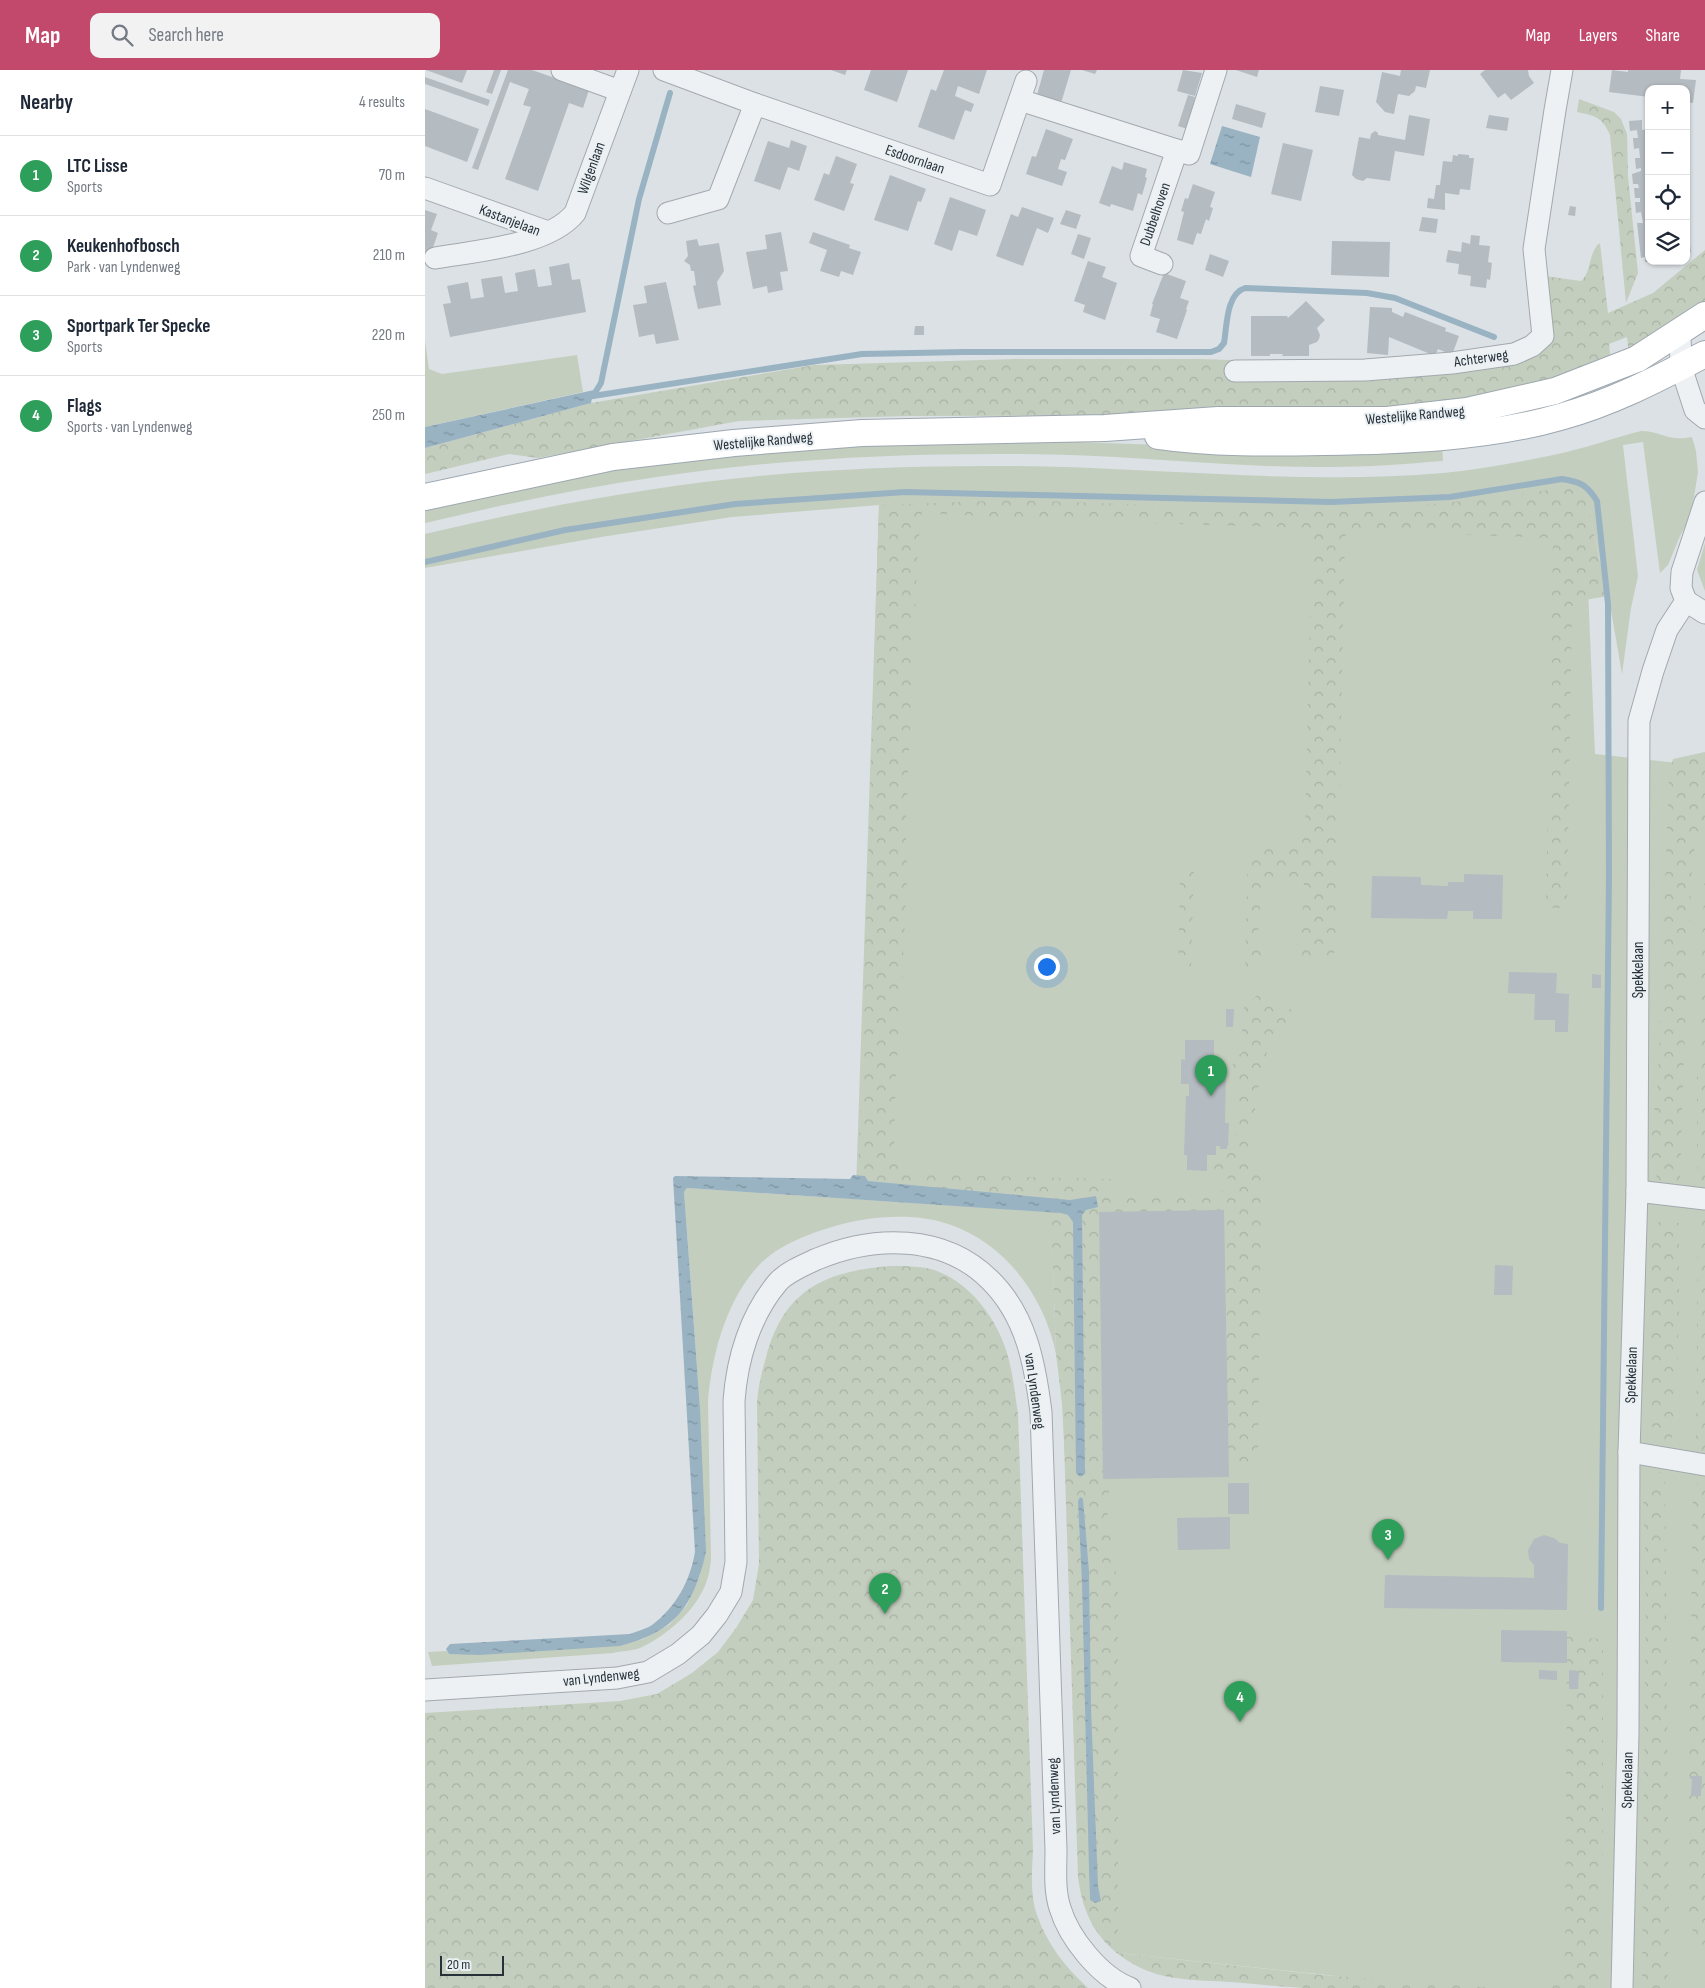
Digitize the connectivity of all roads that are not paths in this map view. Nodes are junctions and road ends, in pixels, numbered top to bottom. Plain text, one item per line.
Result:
1 (562, 70) edge
2 (627, 70) edge
3 (664, 70) edge
4 (1216, 70) edge
5 (1563, 70) edge
6 (620, 91) junction
7 (755, 104) junction
8 (1177, 150) junction
9 (425, 188) edge
10 (668, 213) dead end
11 (548, 232) junction
12 (435, 258) dead end
13 (1162, 264) dead end
14 (1705, 315) edge
15 (1680, 332) junction
16 (1705, 354) edge
17 (1681, 367) junction
18 (1235, 371) dead end
19 (1705, 418) edge
20 (1105, 428) junction
21 (425, 497) edge
22 (1705, 502) edge
23 (1686, 601) junction
24 (1705, 613) edge
25 (1637, 1191) junction
26 (1705, 1199) edge
27 (1629, 1452) junction
28 (1705, 1465) edge
29 (425, 1690) edge
30 (1130, 1988) edge
31 (1622, 1988) edge

1 - 6 street
2 - 6 street, Wilgenlaan
3 - 7 street, Esdoornlaan
4 - 8 street
5 - 18 street, Achterweg
6 - 11 street, Wilgenlaan
7 - 8 street, Esdoornlaan
7 - 10 street
8 - 13 street, Dubbelhoven
9 - 11 street, Kastanjelaan
11 - 12 street, Kastanjelaan
14 - 15 main road, Westelijke Randweg
15 - 16 street
15 - 17 street
15 - 20 main road, Westelijke Randweg
16 - 17 main road, Westelijke Randweg
17 - 19 street
17 - 20 main road, Westelijke Randweg
20 - 21 main road, Westelijke Randweg
22 - 23 street
23 - 24 street
23 - 25 street, Spekkelaan
25 - 26 street
25 - 27 street, Spekkelaan
27 - 28 street
27 - 31 street, Spekkelaan
29 - 30 street, van Lyndenweg

